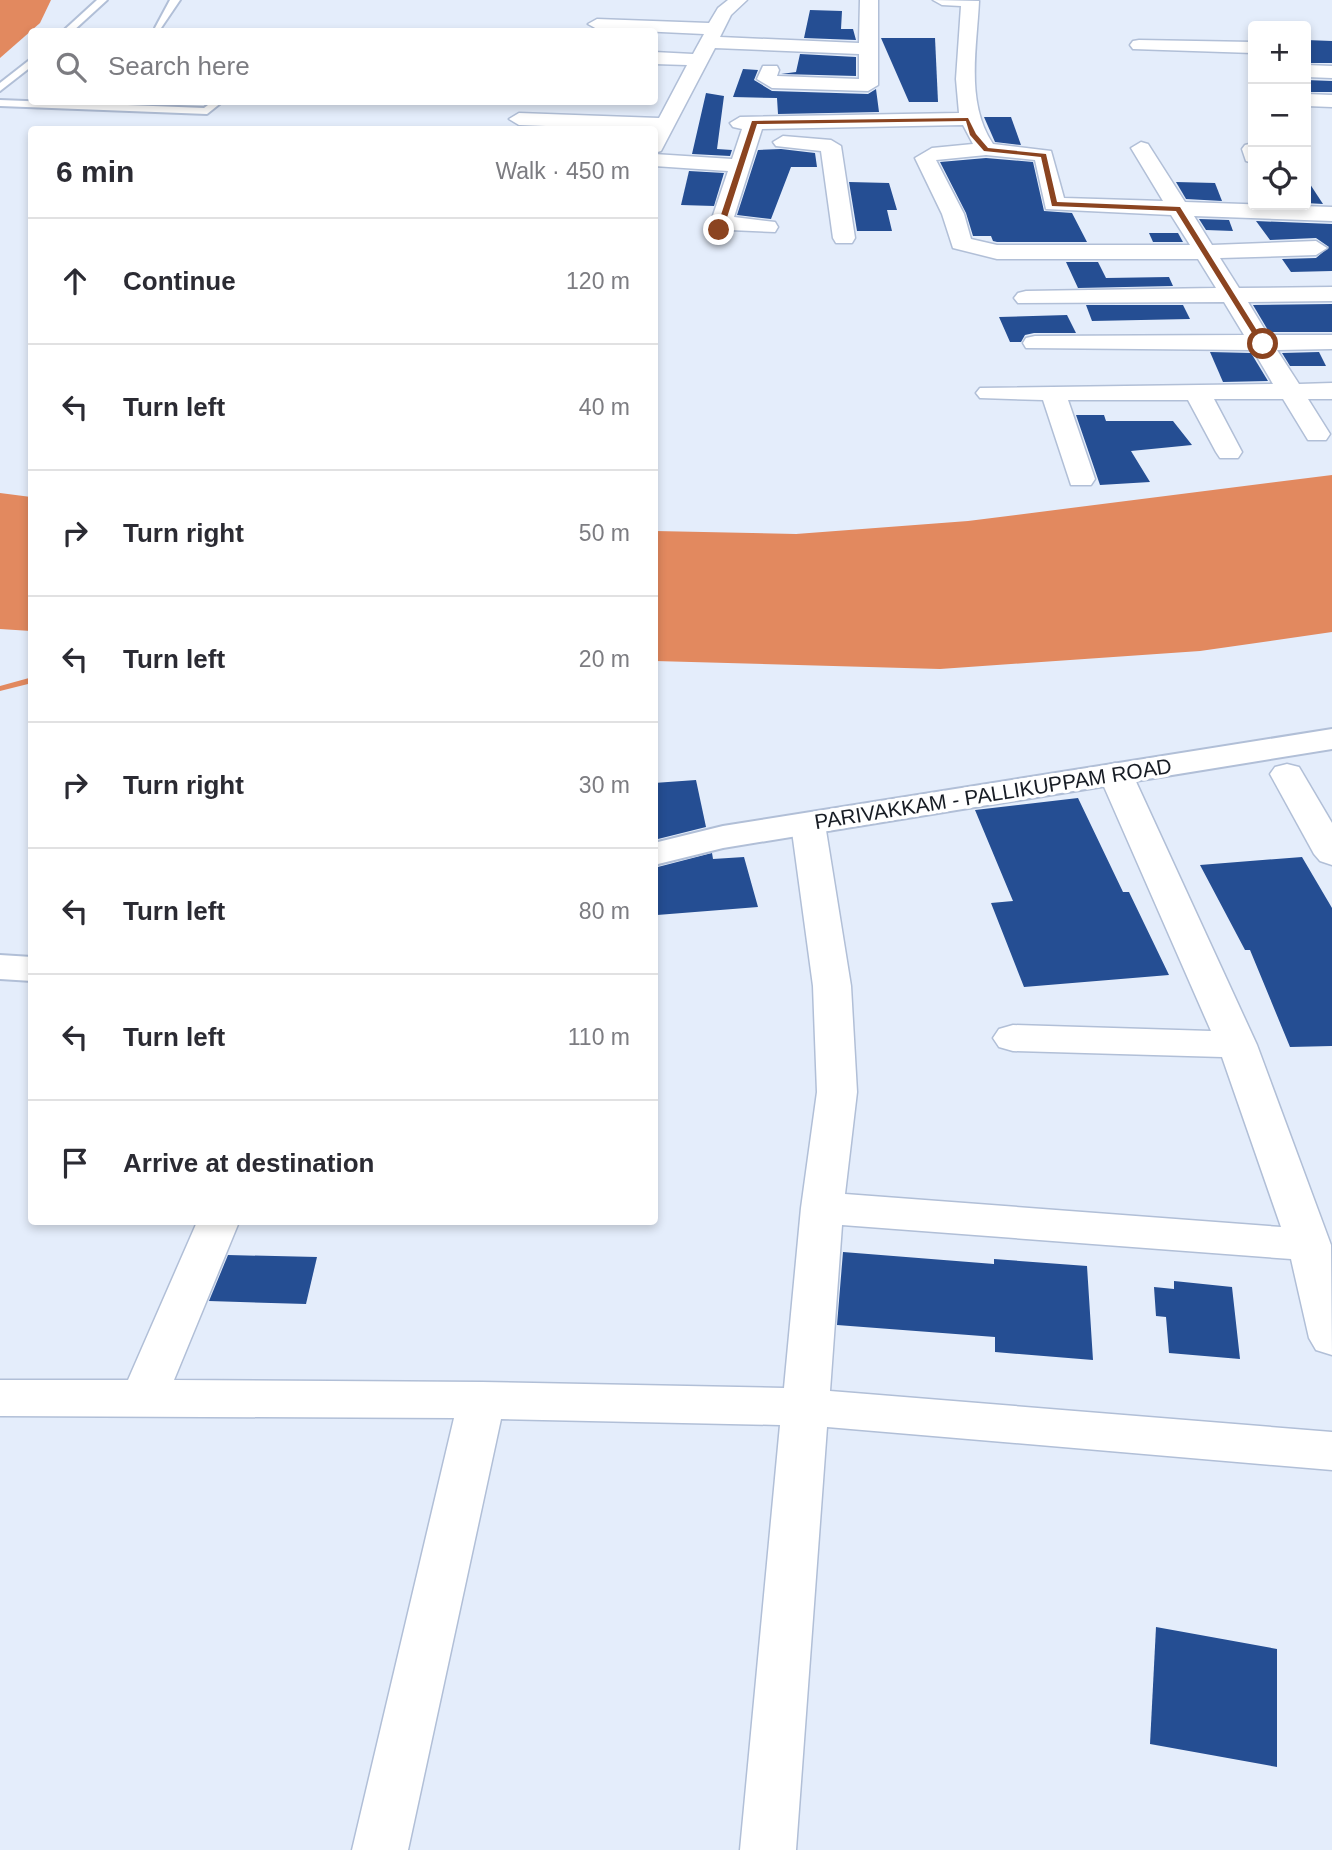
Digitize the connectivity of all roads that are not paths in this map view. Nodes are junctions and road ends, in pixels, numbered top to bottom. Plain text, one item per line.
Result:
1 (102, 0) edge
2 (176, 0) edge
3 (738, 0) edge
4 (869, 0) edge
5 (942, 0) edge
6 (597, 24) dead end
7 (158, 26) dead end
8 (69, 28) edge
9 (635, 28) edge
10 (658, 30) edge
11 (712, 36) junction
12 (1136, 37) dead end
13 (869, 49) junction
14 (1248, 49) edge
15 (658, 58) edge
16 (699, 60) junction
17 (28, 64) edge
18 (770, 70) dead end
19 (1311, 71) edge
20 (1332, 72) edge
21 (0, 88) edge
22 (1311, 100) edge
23 (1332, 102) edge
24 (0, 103) edge
25 (28, 104) edge
26 (52, 105) edge
27 (214, 105) edge
28 (519, 119) dead end
29 (968, 119) junction
30 (666, 124) junction
31 (748, 129) junction
32 (658, 139) edge
33 (1142, 148) dead end
34 (986, 149) junction
35 (658, 160) edge
36 (732, 165) dead end
37 (1077, 205) junction
38 (1248, 208) edge
39 (1178, 209) junction
40 (1287, 210) edge
41 (1332, 214) edge
42 (767, 227) dead end
43 (844, 238) dead end
44 (1316, 248) dead end
45 (1103, 252) junction
46 (1208, 252) junction
47 (1332, 294) edge
48 (1231, 295) junction
49 (1026, 298) dead end
50 (1332, 342) edge
51 (1035, 344) dead end
52 (1263, 344) junction
53 (1332, 391) edge
54 (1197, 392) junction
55 (1292, 392) junction
56 (989, 393) dead end
57 (1053, 393) junction
58 (1317, 433) dead end
59 (1229, 452) dead end
60 (1081, 479) dead end
61 (1332, 739) edge
62 (1115, 773) junction
63 (1287, 774) dead end
64 (808, 824) junction
65 (1330, 847) edge
66 (658, 853) edge
67 (0, 967) edge
68 (28, 969) edge
69 (1013, 1038) dead end
70 (1237, 1045) junction
71 (822, 1208) junction
72 (217, 1225) edge
73 (1309, 1245) junction
74 (1332, 1338) edge
75 (144, 1397) junction
76 (0, 1398) edge
77 (482, 1400) junction
78 (807, 1407) junction
79 (1332, 1451) edge
80 (380, 1850) edge
81 (768, 1850) edge

1 - 8 lane
2 - 7 lane
3 - 11 street
4 - 13 street
5 - 29 street
6 - 9 street
10 - 11 street
11 - 13 street
11 - 16 street
12 - 14 street
13 - 18 street
15 - 16 street
16 - 30 street
17 - 21 lane
19 - 20 street
22 - 23 street
24 - 25 lane
26 - 27 lane
28 - 30 street
29 - 31 street
29 - 34 street
30 - 32 street
31 - 42 street
31 - 43 street
33 - 39 street
34 - 37 street
34 - 45 street
35 - 36 street
37 - 39 street
37 - 45 street
38 - 39 street
39 - 46 street
40 - 41 street
44 - 46 street
45 - 46 street
46 - 48 street
47 - 48 street
48 - 49 street
48 - 52 street
50 - 52 street
51 - 52 street
52 - 55 street
53 - 55 street
54 - 55 street
54 - 57 street
54 - 59 street
55 - 58 street
56 - 57 street
57 - 60 street
61 - 62 street, PARIVAKKAM - PALLIKUPPAM ROAD
62 - 64 street, PARIVAKKAM - PALLIKUPPAM ROAD
62 - 70 street
63 - 65 street
64 - 66 street, PARIVAKKAM - PALLIKUPPAM ROAD
64 - 71 street
67 - 68 street
69 - 70 street
70 - 73 street
71 - 73 street
71 - 78 street
72 - 75 street
73 - 74 street
75 - 76 street
75 - 77 street
77 - 78 street
77 - 80 street
78 - 79 street
78 - 81 street

